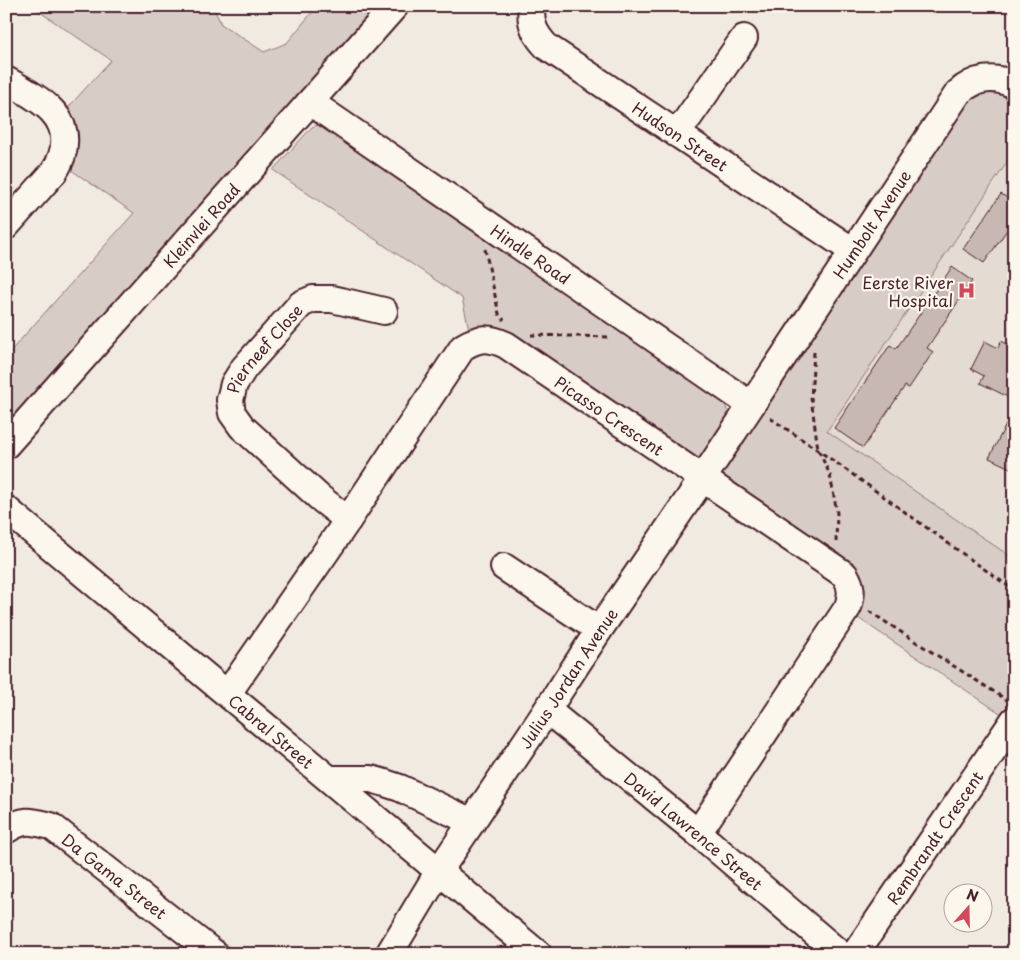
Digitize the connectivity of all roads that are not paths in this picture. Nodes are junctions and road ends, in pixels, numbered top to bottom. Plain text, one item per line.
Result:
1 (395, 6) edge
2 (532, 6) edge
3 (744, 38) dead end
4 (6, 80) edge
5 (1014, 85) edge
6 (310, 102) junction
7 (677, 134) junction
8 (6, 226) edge
9 (853, 251) junction
10 (384, 311) dead end
11 (751, 405) junction
12 (6, 444) edge
13 (703, 478) junction
14 (6, 509) edge
15 (348, 520) junction
16 (504, 567) dead end
17 (599, 630) junction
18 (228, 693) junction
19 (547, 710) junction
20 (1014, 720) edge
21 (330, 779) junction
22 (472, 822) junction
23 (6, 830) edge
24 (698, 833) junction
25 (439, 871) junction
26 (215, 954) edge
27 (389, 954) edge
28 (538, 954) edge
29 (840, 954) edge
30 (855, 954) edge

1 - 6 street, Kleinvlei Road
2 - 7 street, Hudson Street
3 - 7 street
4 - 8 street
5 - 9 street, Humbolt Avenue
6 - 11 street, Hindle Road
6 - 12 street, Kleinvlei Road
7 - 9 street, Hudson Street
9 - 11 street, Humbolt Avenue
10 - 15 street, Pierneef Close
11 - 13 street, Julius Jordan Avenue
13 - 15 street, Picasso Crescent
13 - 17 street, Julius Jordan Avenue
13 - 24 street, Picasso Crescent
14 - 18 street, Cabral Street
15 - 18 street, Picasso Crescent
16 - 17 street
17 - 19 street, Julius Jordan Avenue
18 - 21 street, Cabral Street
19 - 22 street, Julius Jordan Avenue
19 - 24 street, David Lawrence Street
20 - 30 street, Rembrandt Crescent
21 - 22 street
21 - 25 street, Cabral Street
22 - 25 street, Julius Jordan Avenue
23 - 26 street, Da Gama Street
24 - 29 street, David Lawrence Street
25 - 27 street, Julius Jordan Avenue
25 - 28 street, Cabral Street

